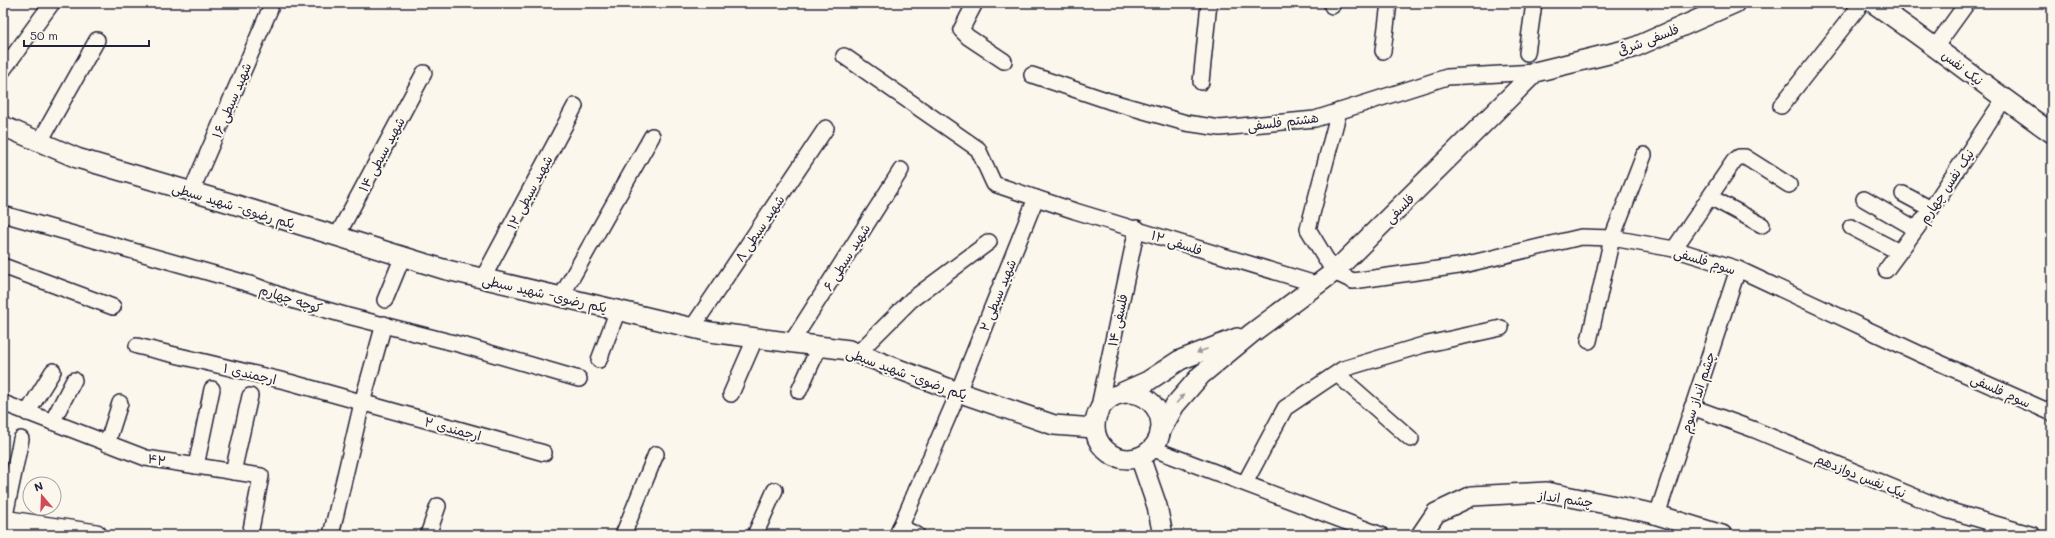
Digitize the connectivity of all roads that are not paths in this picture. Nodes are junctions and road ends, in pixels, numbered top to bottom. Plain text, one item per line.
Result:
1 (52, 3) edge
2 (975, 3) edge
3 (1209, 3) edge
4 (1389, 3) edge
5 (1534, 3) edge
6 (1735, 3) edge
7 (1862, 3) edge
8 (1873, 3) edge
9 (1967, 3) edge
10 (270, 9) dead end
11 (97, 40) dead end
12 (1936, 46) junction
13 (1383, 51) dead end
14 (1527, 53) dead end
15 (844, 56) dead end
16 (1004, 61) dead end
17 (3, 70) edge
18 (1535, 72) junction
19 (424, 73) dead end
20 (1032, 75) dead end
21 (1201, 82) dead end
22 (2004, 99) junction
23 (575, 106) dead end
24 (1781, 106) dead end
25 (1339, 111) junction
26 (3, 126) edge
27 (826, 128) dead end
28 (2052, 133) edge
29 (652, 136) dead end
30 (40, 143) junction
31 (1644, 155) dead end
32 (901, 170) dead end
33 (1789, 186) dead end
34 (191, 192) junction
35 (1903, 194) dead end
36 (1710, 197) junction
37 (1036, 198) junction
38 (1864, 199) dead end
39 (1931, 209) junction
40 (3, 214) edge
41 (1762, 225) dead end
42 (1851, 227) dead end
43 (1137, 228) junction
44 (1916, 229) junction
45 (338, 236) junction
46 (1612, 238) junction
47 (989, 242) dead end
48 (1674, 249) junction
49 (1899, 252) junction
50 (403, 256) junction
51 (3, 266) edge
52 (1738, 269) junction
53 (1886, 270) dead end
54 (1334, 272) junction
55 (483, 278) junction
56 (1319, 285) junction
57 (561, 297) junction
58 (385, 300) dead end
59 (113, 308) dead end
60 (618, 310) junction
61 (384, 324) junction
62 (692, 328) junction
63 (1501, 328) dead end
64 (1252, 333) junction
65 (755, 339) junction
66 (1588, 341) dead end
67 (791, 343) junction
68 (137, 346) dead end
69 (819, 347) junction
70 (857, 354) junction
71 (599, 360) dead end
72 (53, 371) dead end
73 (1337, 374) junction
74 (579, 379) dead end
75 (74, 380) dead end
76 (212, 389) dead end
77 (799, 391) dead end
78 (731, 394) dead end
79 (1115, 395) junction
80 (250, 396) dead end
81 (956, 398) junction
82 (3, 403) edge
83 (120, 403) dead end
84 (362, 403) junction
85 (1692, 407) junction
86 (27, 413) junction
87 (2052, 413) edge
88 (1096, 420) junction
89 (52, 422) junction
90 (20, 439) dead end
91 (1411, 439) dead end
92 (107, 444) junction
93 (1150, 446) junction
94 (544, 453) dead end
95 (656, 454) dead end
96 (196, 466) junction
97 (233, 472) junction
98 (1245, 483) junction
99 (775, 490) dead end
100 (438, 506) dead end
101 (1656, 515) junction
102 (3, 521) edge
103 (3, 525) edge
104 (898, 531) edge
105 (49, 532) edge
106 (87, 534) edge
107 (250, 535) edge
108 (331, 535) edge
109 (428, 535) edge
110 (623, 535) edge
111 (755, 535) edge
112 (917, 535) edge
113 (1163, 535) edge
114 (1381, 535) edge
115 (1421, 535) edge
116 (1722, 535) edge
117 (2033, 535) edge

1 - 17 street
2 - 16 street
3 - 21 street
4 - 13 street
5 - 14 street
6 - 18 street, فلسفی شرقی
7 - 24 street
8 - 12 street, نیک نفس
9 - 12 street
10 - 34 street, شهید سبطی ۱۶
11 - 30 street
12 - 22 street, نیک نفس
15 - 37 street, ۱۲ فلسفی
18 - 25 street, هشتم فلسفی
18 - 54 street, فلسفی
19 - 45 street, شهید سبطی ۱۴
20 - 25 street, هشتم فلسفی
22 - 28 street, نیک نفس
22 - 39 street, نیک نفس چهارم
23 - 55 street, ۱۲ شهید سبطی
25 - 54 street
26 - 30 street, یکم رضوی- شهید سبطی
27 - 62 street, ۸ شهید سبطی
29 - 57 street
30 - 34 street, یکم رضوی- شهید سبطی
31 - 46 street
32 - 67 street, ۶ شهید سبطی
33 - 36 street
34 - 45 street, یکم رضوی- شهید سبطی
35 - 39 street
36 - 41 street
36 - 48 street
37 - 43 street, ۱۲ فلسفی
37 - 81 street, ۲ شهید سبطی
38 - 44 street
39 - 44 street, نیک نفس چهارم
40 - 61 street, کوچه چهارم
42 - 49 street
43 - 56 street, ۱۲ فلسفی
43 - 88 street, ۱۴ فلسفی
44 - 49 street, نیک نفس چهارم
45 - 50 street, یکم رضوی- شهید سبطی
46 - 48 street, سوم فلسفی
46 - 54 street, سوم فلسفی
46 - 66 street
47 - 70 street
48 - 52 street, سوم فلسفی
49 - 53 street, نیک نفس چهارم
50 - 55 street, یکم رضوی- شهید سبطی
50 - 58 street
51 - 59 street
52 - 85 street, چشم انداز سوم
52 - 87 street, سوم فلسفی
54 - 56 street, فلسفی
55 - 57 street, یکم رضوی- شهید سبطی
56 - 64 street, فلسفی
57 - 60 street, یکم رضوی- شهید سبطی
60 - 62 street, یکم رضوی- شهید سبطی
60 - 71 street
61 - 74 street, کوچه چهارم
61 - 84 street
62 - 65 street, یکم رضوی- شهید سبطی
63 - 73 street
64 -> 79 street
93 -> 64 street
65 - 67 street, یکم رضوی- شهید سبطی
65 - 78 street
67 - 69 street, یکم رضوی- شهید سبطی
68 - 84 street, ۱ ارجمندی
69 - 70 street, یکم رضوی- شهید سبطی
69 - 77 street
70 - 81 street, یکم رضوی- شهید سبطی
72 - 86 street
73 - 91 street
73 - 98 street
75 - 89 street
76 - 96 street
79 - 88 street
79 - 93 street
80 - 97 street
81 - 88 street, یکم رضوی- شهید سبطی
81 - 104 street, ۲ شهید سبطی
82 - 86 street, ۴۲
83 - 92 street
84 - 94 street, ۲ ارجمندی
84 - 108 street
85 - 101 street, چشم انداز سوم
85 - 117 street, نیک نفس دوازدهم
86 - 89 street, ۴۲
88 - 93 street
89 - 92 street, ۴۲
90 - 102 street
92 - 96 street, ۴۲
93 - 98 street
93 - 113 street
95 - 110 street
96 - 97 street, ۴۲
97 - 107 street, ۴۲
98 - 114 street
99 - 111 street
100 - 109 street
101 - 115 street, چشم انداز
101 - 116 street, چشم انداز
102 - 103 street
102 - 105 main road
104 - 112 street
105 - 106 main road

